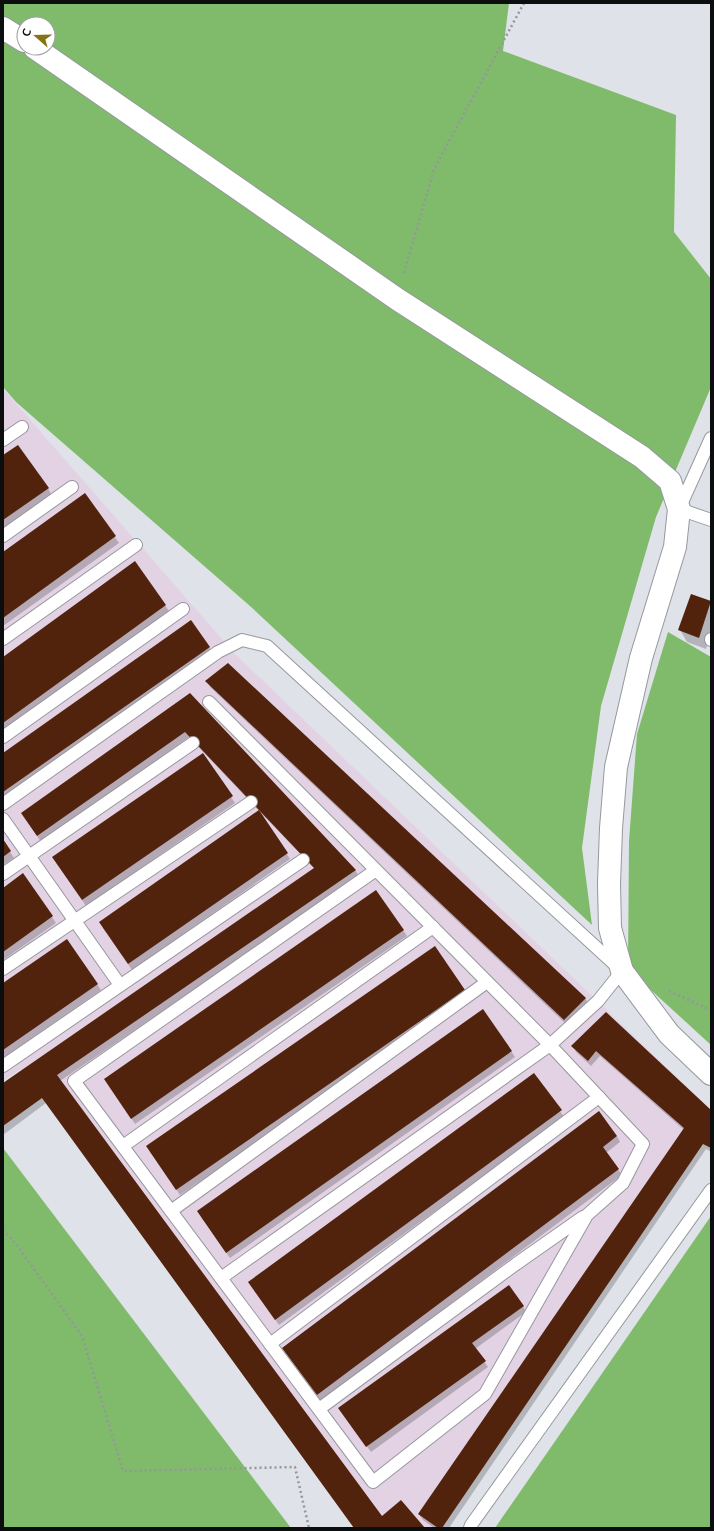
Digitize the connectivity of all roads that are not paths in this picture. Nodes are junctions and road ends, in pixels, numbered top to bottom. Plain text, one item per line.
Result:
1 (3, 28) edge
2 (16, 36) edge
3 (47, 56) edge
4 (22, 427) dead end
5 (711, 438) edge
6 (3, 440) edge
7 (72, 487) dead end
8 (679, 509) junction
9 (711, 520) edge
10 (3, 536) edge
11 (136, 545) dead end
12 (183, 609) dead end
13 (3, 639) edge
14 (209, 702) dead end
15 (3, 737) edge
16 (193, 743) dead end
17 (251, 802) dead end
18 (3, 804) edge
19 (3, 819) edge
20 (29, 856) junction
21 (303, 860) dead end
22 (376, 870) junction
23 (3, 874) edge
24 (75, 921) junction
25 (433, 927) junction
26 (3, 969) edge
27 (622, 971) junction
28 (487, 982) junction
29 (120, 985) junction
30 (550, 1045) junction
31 (3, 1066) edge
32 (711, 1074) edge
33 (599, 1097) junction
34 (123, 1146) junction
35 (711, 1190) edge
36 (171, 1211) junction
37 (587, 1215) junction
38 (221, 1278) junction
39 (270, 1344) junction
40 (319, 1409) junction
41 (470, 1528) edge

1 - 2 street
3 - 8 street
4 - 6 lane
5 - 8 lane
7 - 10 lane
8 - 9 lane
8 - 27 street
11 - 13 lane
12 - 15 lane
14 - 22 lane
16 - 20 lane
17 - 24 lane
18 - 27 lane
19 - 20 lane
20 - 23 lane
20 - 24 lane
21 - 29 lane
22 - 25 lane
22 - 34 lane
24 - 26 lane
24 - 29 lane
25 - 28 lane
25 - 34 lane
27 - 30 lane
27 - 32 street
28 - 30 lane
28 - 36 lane
29 - 31 lane
30 - 33 lane
30 - 38 lane
33 - 37 lane
33 - 39 lane
34 - 36 lane
35 - 41 lane
36 - 38 lane
37 - 40 lane
37 - 40 lane
38 - 39 lane
39 - 40 lane

